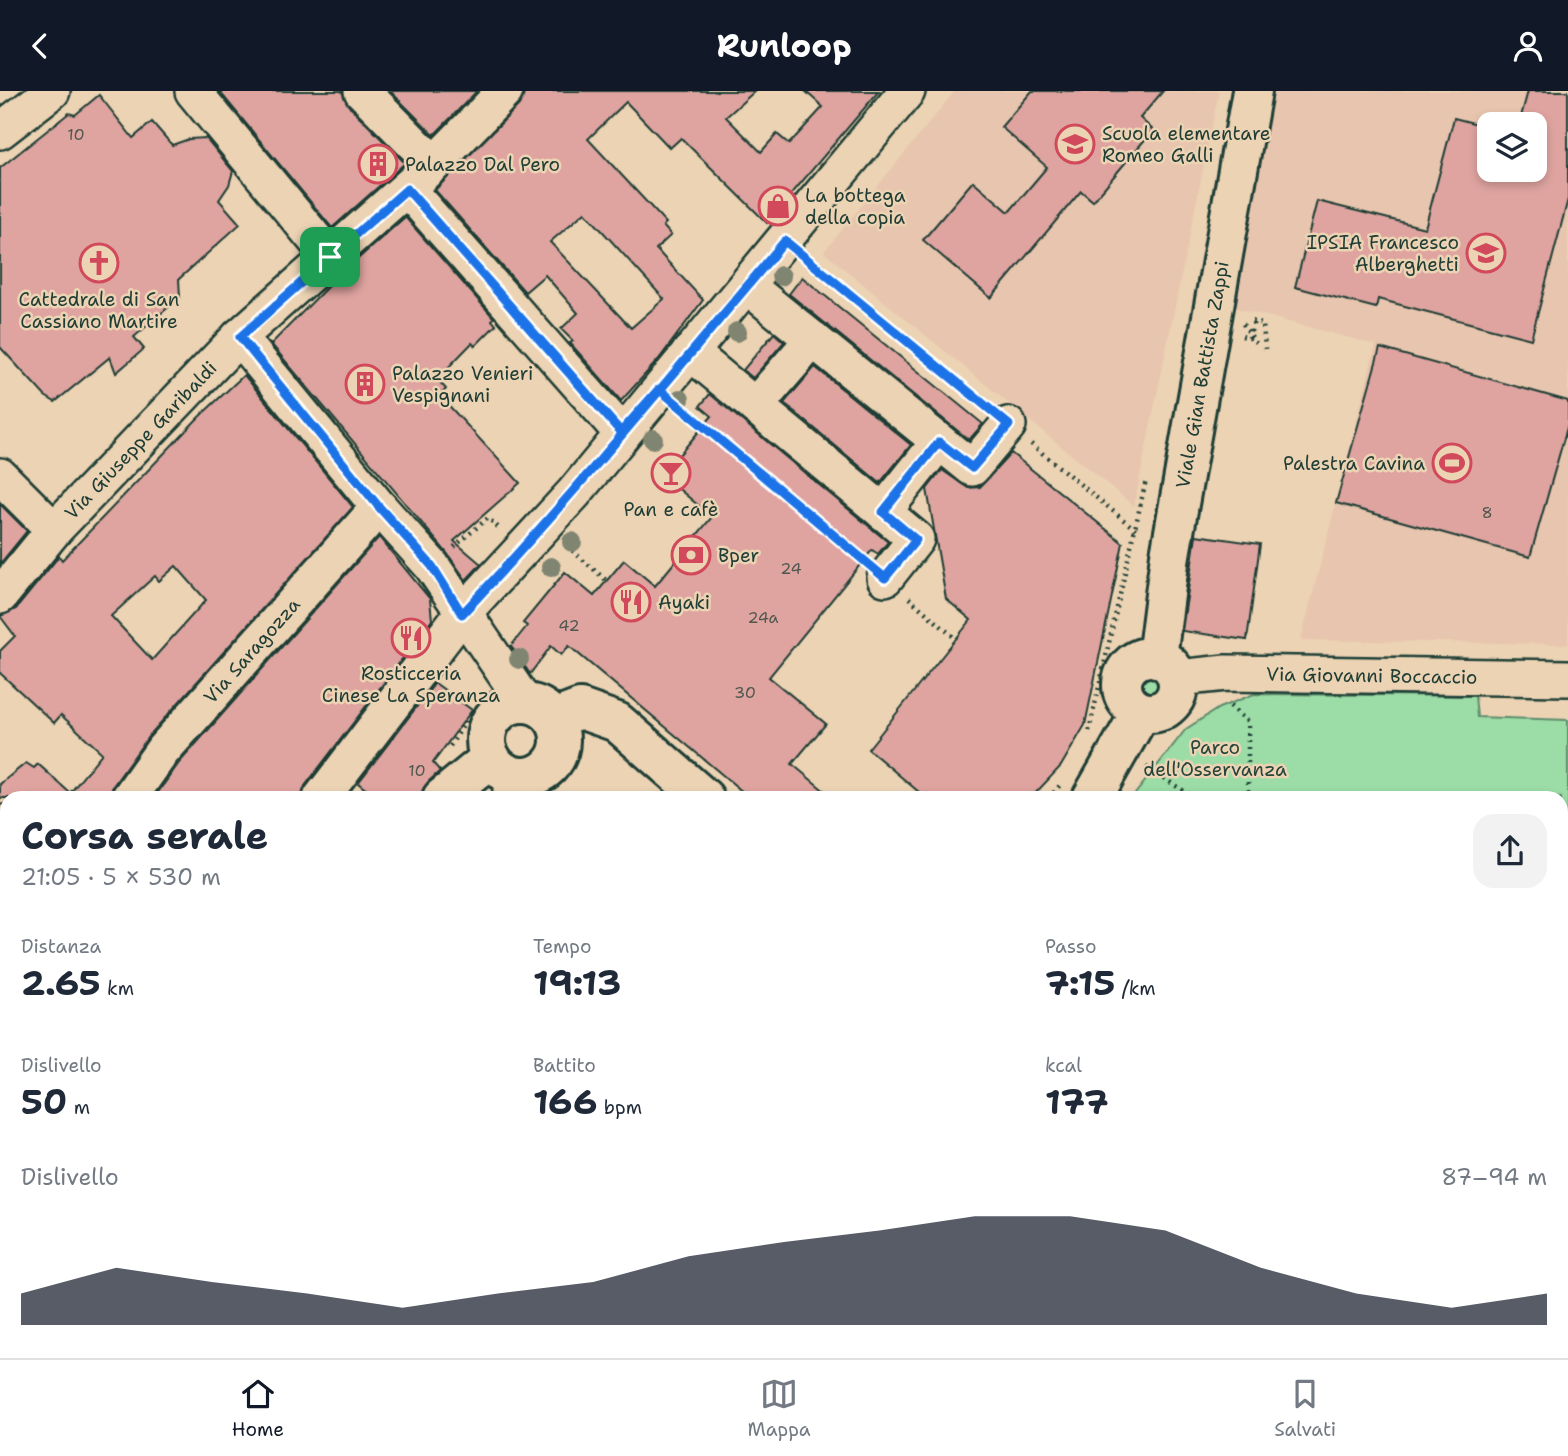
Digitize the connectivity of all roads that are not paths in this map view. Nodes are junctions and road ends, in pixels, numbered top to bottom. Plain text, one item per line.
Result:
1 (52, 91) edge
2 (193, 91) edge
3 (362, 91) edge
4 (505, 91) edge
5 (907, 91) edge
6 (1252, 91) edge
7 (0, 131) edge
8 (434, 164) junction
9 (407, 189) junction
10 (330, 257) junction
11 (747, 286) junction
12 (240, 337) junction
13 (813, 339) junction
14 (690, 352) junction
15 (755, 406) junction
16 (1009, 425) road end
17 (621, 432) junction
18 (939, 442) junction
19 (0, 476) edge
20 (379, 507) junction
21 (883, 512) junction
22 (54, 530) junction
23 (885, 578) road end
24 (0, 596) edge
25 (462, 614) junction
26 (1168, 668) junction
27 (1568, 678) edge
28 (539, 711) junction
29 (504, 777) edge
30 (134, 791) edge
31 (326, 791) edge
32 (463, 791) edge
33 (696, 791) edge
34 (1096, 791) edge

1 - 7 street
2 - 10 street
3 - 8 street
4 - 8 street, Via Giuseppe Garibaldi
5 - 11 street
6 - 26 street, Viale Gian Battista Zappi
8 - 9 street, Via Giuseppe Garibaldi
9 - 10 street, Via Giuseppe Garibaldi
9 - 17 street
10 - 12 street, Via Giuseppe Garibaldi
11 - 13 street
11 - 14 street
12 - 20 street
12 - 22 street, Via Giuseppe Garibaldi
13 - 15 street
13 - 18 street
14 - 15 street
14 - 17 street
15 - 21 street
16 - 18 street
17 - 25 street
18 - 21 street
19 - 22 street
20 - 25 street
20 - 30 street, Via Saragozza
21 - 23 street
22 - 24 street, Via Giuseppe Garibaldi
25 - 28 street
25 - 31 street
26 - 27 street, Via Giovanni Boccaccio
26 - 34 street
28 - 29 street
28 - 29 street
28 - 33 street
29 - 32 street

